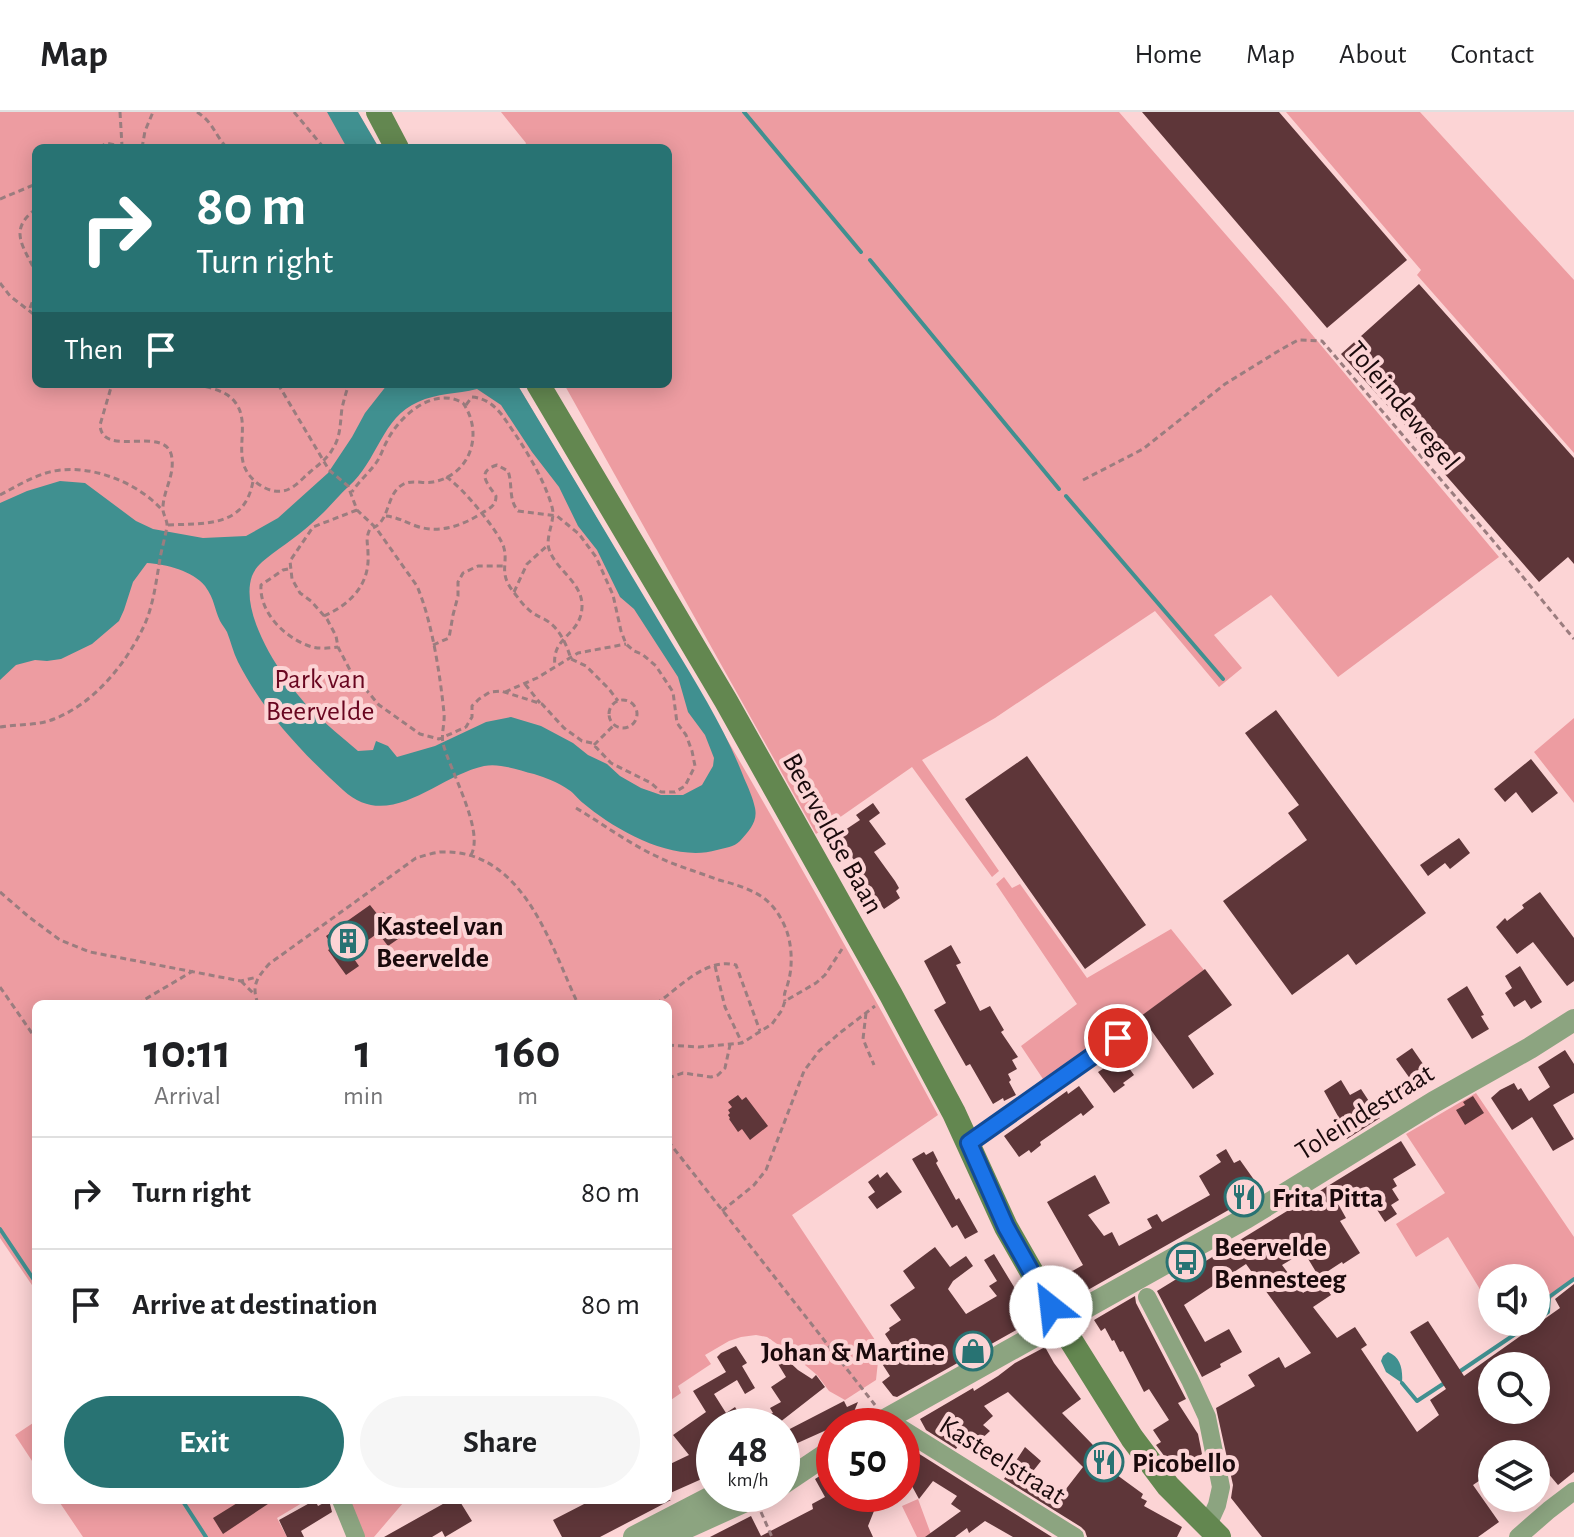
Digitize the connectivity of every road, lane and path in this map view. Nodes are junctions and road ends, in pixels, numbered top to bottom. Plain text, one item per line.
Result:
1 (120, 112) edge
2 (153, 112) edge
3 (197, 112) edge
4 (294, 112) edge
5 (378, 112) edge
6 (122, 144) edge
7 (143, 144) edge
8 (223, 144) edge
9 (321, 144) edge
10 (395, 144) edge
11 (32, 186) edge
12 (0, 199) edge
13 (32, 212) edge
14 (32, 264) edge
15 (0, 283) edge
16 (32, 303) edge
17 (29, 310) junction
18 (32, 313) edge
19 (111, 388) edge
20 (213, 388) edge
21 (280, 388) edge
22 (348, 388) edge
23 (540, 388) edge
24 (466, 407) junction
25 (323, 461) junction
26 (446, 477) junction
27 (1083, 480) dead end
28 (253, 481) junction
29 (351, 493) junction
30 (0, 495) edge
31 (162, 510) junction
32 (357, 510) junction
33 (481, 514) junction
34 (552, 515) junction
35 (386, 516) junction
36 (167, 525) junction
37 (376, 528) junction
38 (548, 545) junction
39 (504, 566) junction
40 (290, 569) junction
41 (514, 592) junction
42 (324, 616) junction
43 (563, 639) junction
44 (1574, 639) edge
45 (626, 644) junction
46 (433, 645) junction
47 (338, 647) junction
48 (571, 659) junction
49 (555, 666) junction
50 (525, 684) junction
51 (505, 692) junction
52 (618, 701) junction
53 (542, 704) junction
54 (614, 725) junction
55 (0, 727) edge
56 (443, 741) junction
57 (594, 745) junction
58 (576, 808) dead end
59 (471, 855) junction
60 (0, 892) edge
61 (859, 939) junction
62 (715, 966) junction
63 (193, 971) junction
64 (257, 977) junction
65 (241, 981) junction
66 (0, 987) edge
67 (255, 994) junction
68 (891, 995) junction
69 (144, 1000) edge
70 (257, 1000) edge
71 (576, 1000) edge
72 (661, 1000) edge
73 (785, 1001) junction
74 (866, 1013) junction
75 (1574, 1020) edge
76 (760, 1031) junction
77 (32, 1033) edge
78 (1118, 1038) dead end
79 (742, 1043) junction
80 (672, 1045) edge
81 (730, 1045) junction
82 (874, 1065) dead end
83 (672, 1077) edge
84 (969, 1143) junction
85 (672, 1146) edge
86 (722, 1211) junction
87 (1147, 1297) dead end
88 (1060, 1322) junction
89 (876, 1408) edge
90 (918, 1408) edge
91 (920, 1443) edge
92 (1574, 1491) edge
93 (343, 1504) edge
94 (696, 1505) edge
95 (721, 1512) edge
96 (764, 1512) edge
97 (1213, 1531) edge
98 (356, 1537) edge
99 (634, 1537) edge
100 (666, 1537) edge
101 (772, 1537) edge
102 (1075, 1537) edge
103 (1518, 1537) edge

1 - 6 path
2 - 7 path
3 - 8 path
4 - 9 path
5 - 10 main road
11 - 12 path
13 - 14 path
15 - 17 path
16 - 17 path
17 - 18 path
19 - 31 path
20 - 28 path
21 - 25 path
22 - 25 path
23 - 61 main road, Beerveldse Baan
24 - 26 path
24 - 29 path
24 - 34 path
25 - 28 path
25 - 29 path
26 - 33 path
26 - 35 path
27 - 44 path, Toleindewegel
28 - 36 path
29 - 32 path
30 - 31 path
31 - 36 path
32 - 37 path
32 - 40 path
33 - 34 path
33 - 35 path
33 - 39 path
34 - 38 path
34 - 45 path
35 - 37 path
36 - 55 path
37 - 42 path
37 - 46 path
38 - 41 path
38 - 43 path
39 - 41 path
39 - 46 path
40 - 42 path
40 - 47 path
41 - 43 path
42 - 47 path
43 - 48 path
43 - 49 path
45 - 48 path
45 - 57 path
46 - 56 path
47 - 56 path
48 - 49 path
48 - 52 path
49 - 50 path
50 - 51 path
50 - 53 path
51 - 53 path
51 - 56 path
52 - 54 path
52 - 54 path
53 - 57 path
54 - 57 path
56 - 59 path
58 - 73 path
59 - 64 path
59 - 71 path
60 - 63 path
61 - 68 main road, Beerveldse Baan
61 - 73 path
62 - 72 path
62 - 76 path
62 - 79 path
63 - 65 path
63 - 69 path
64 - 65 path
64 - 67 path
65 - 67 path
66 - 77 path
67 - 70 path
68 - 74 path
68 - 84 main road, Beerveldse Baan
73 - 76 path
74 - 82 path
74 - 86 path
75 - 88 street, Toleindestraat
76 - 79 path
78 - 84 lane
79 - 81 path
80 - 81 path
81 - 83 path
84 - 88 main road, Beerveldse Baan
85 - 86 path
86 - 89 path
87 - 97 street
88 - 90 street, Toleindestraat
88 - 97 main road, Beerveldse Baan
91 - 102 street, Kasteelstraat
92 - 103 street
93 - 98 street
94 - 99 street
95 - 100 street
96 - 101 path

